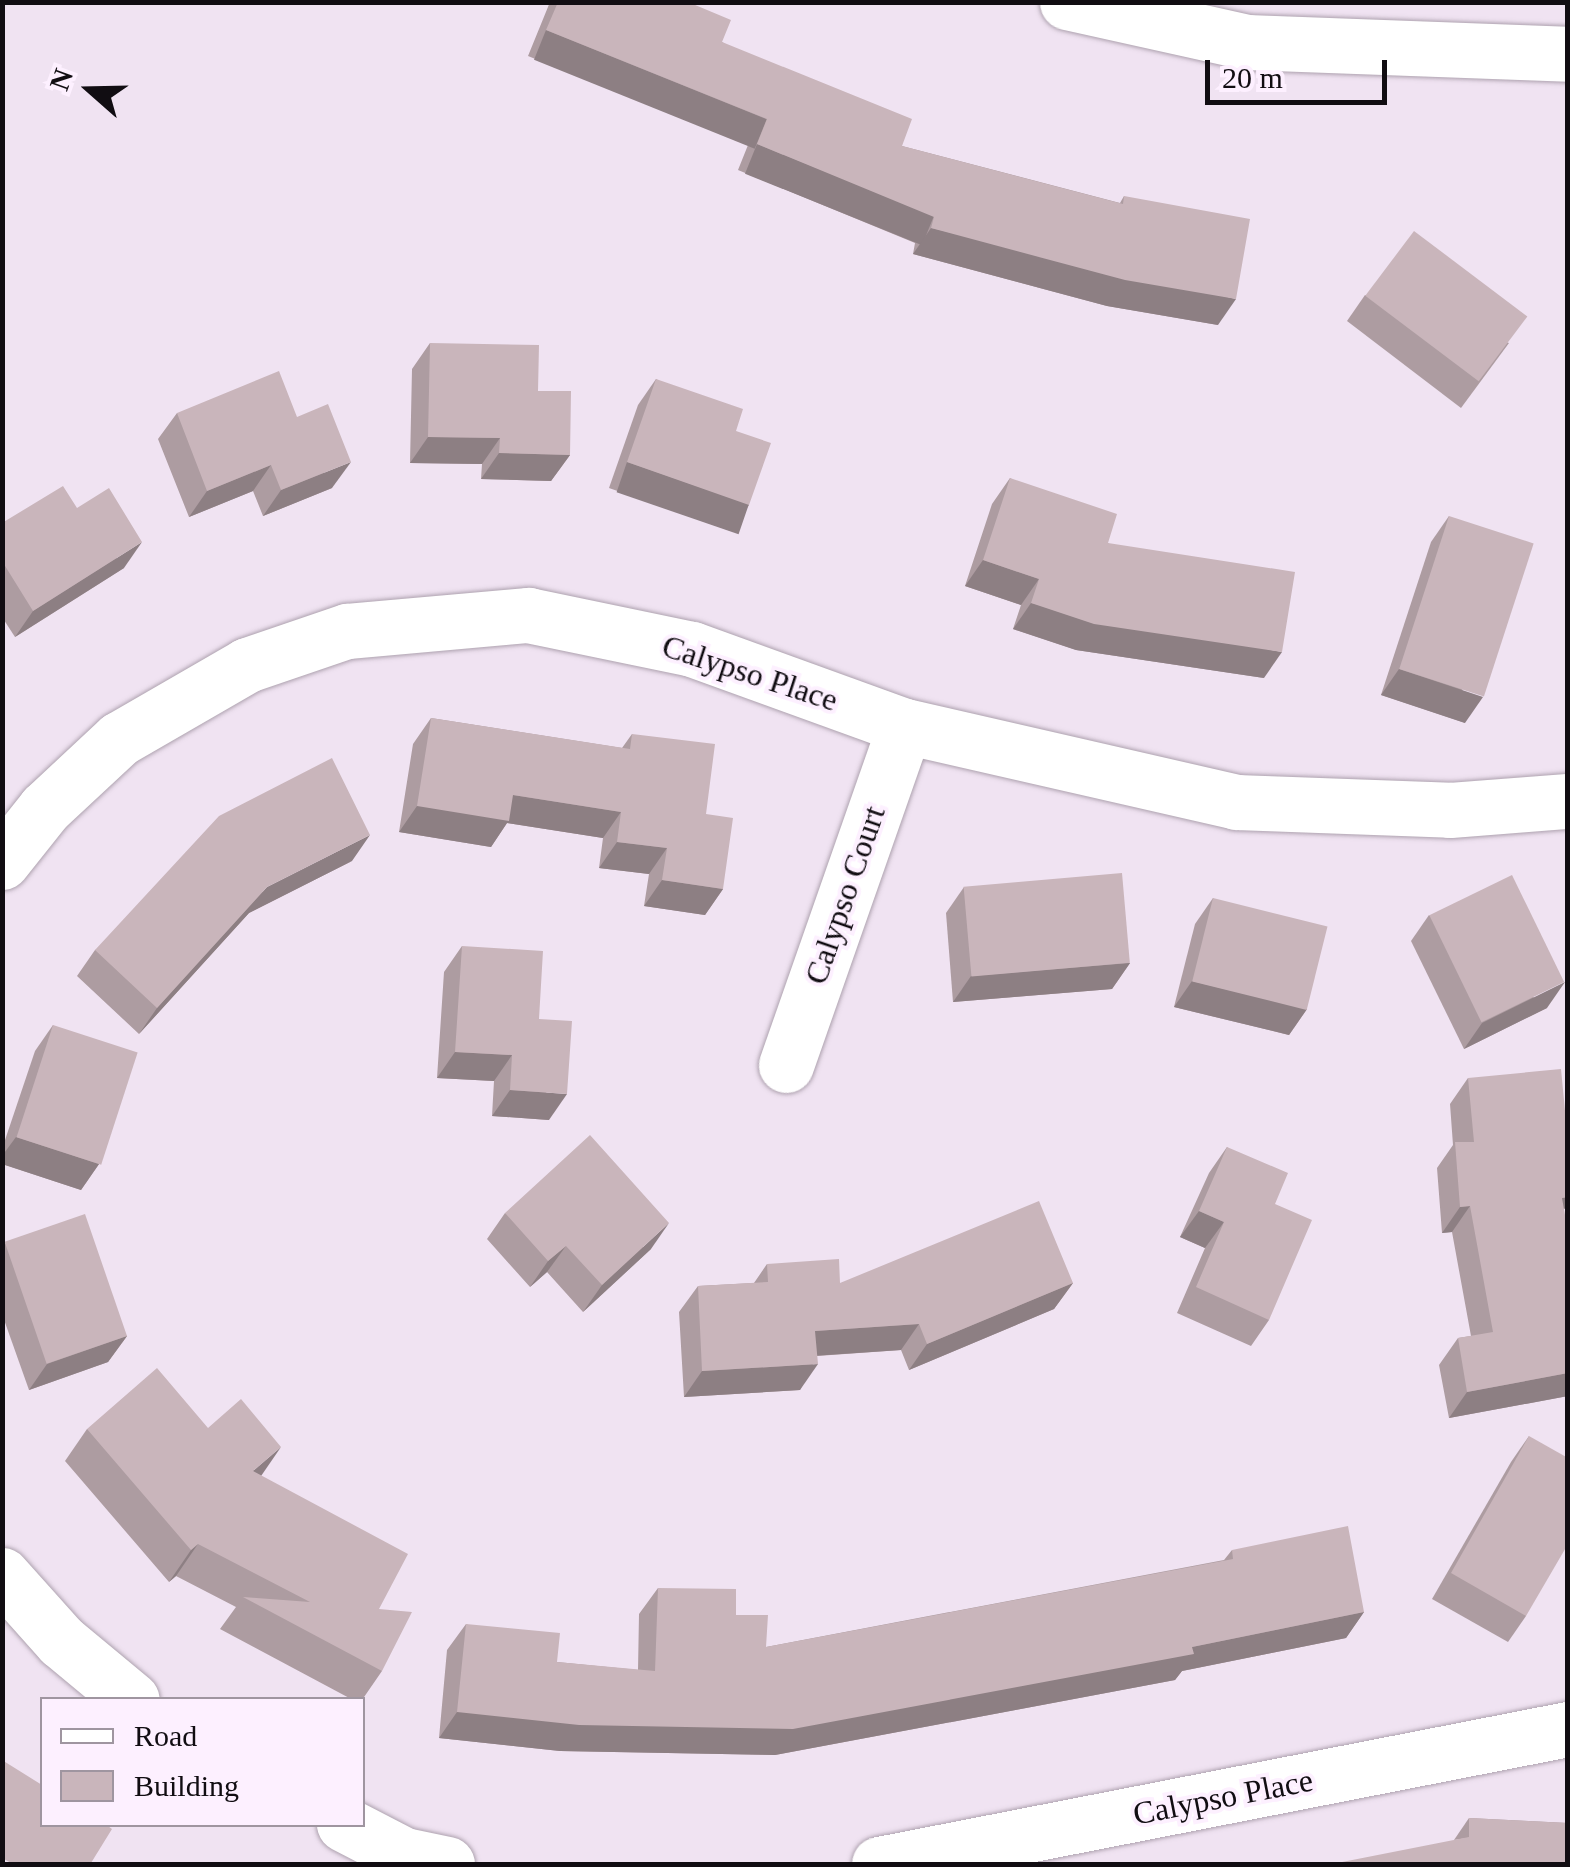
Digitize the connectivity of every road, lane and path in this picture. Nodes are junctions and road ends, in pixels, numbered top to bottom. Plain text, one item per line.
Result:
1 (1067, 2) edge
2 (1568, 54) edge
3 (904, 726) junction
4 (1568, 801) edge
5 (2, 862) edge
6 (786, 1065) dead end
7 (2, 1575) edge
8 (128, 1697) edge
9 (1568, 1728) edge
10 (350, 1827) edge
11 (446, 1864) edge
12 (878, 1864) edge

1 - 2 street
3 - 4 street, Calypso Place
3 - 5 street, Calypso Place
3 - 6 street, Calypso Court
7 - 8 street
9 - 12 street, Calypso Place
10 - 11 street

